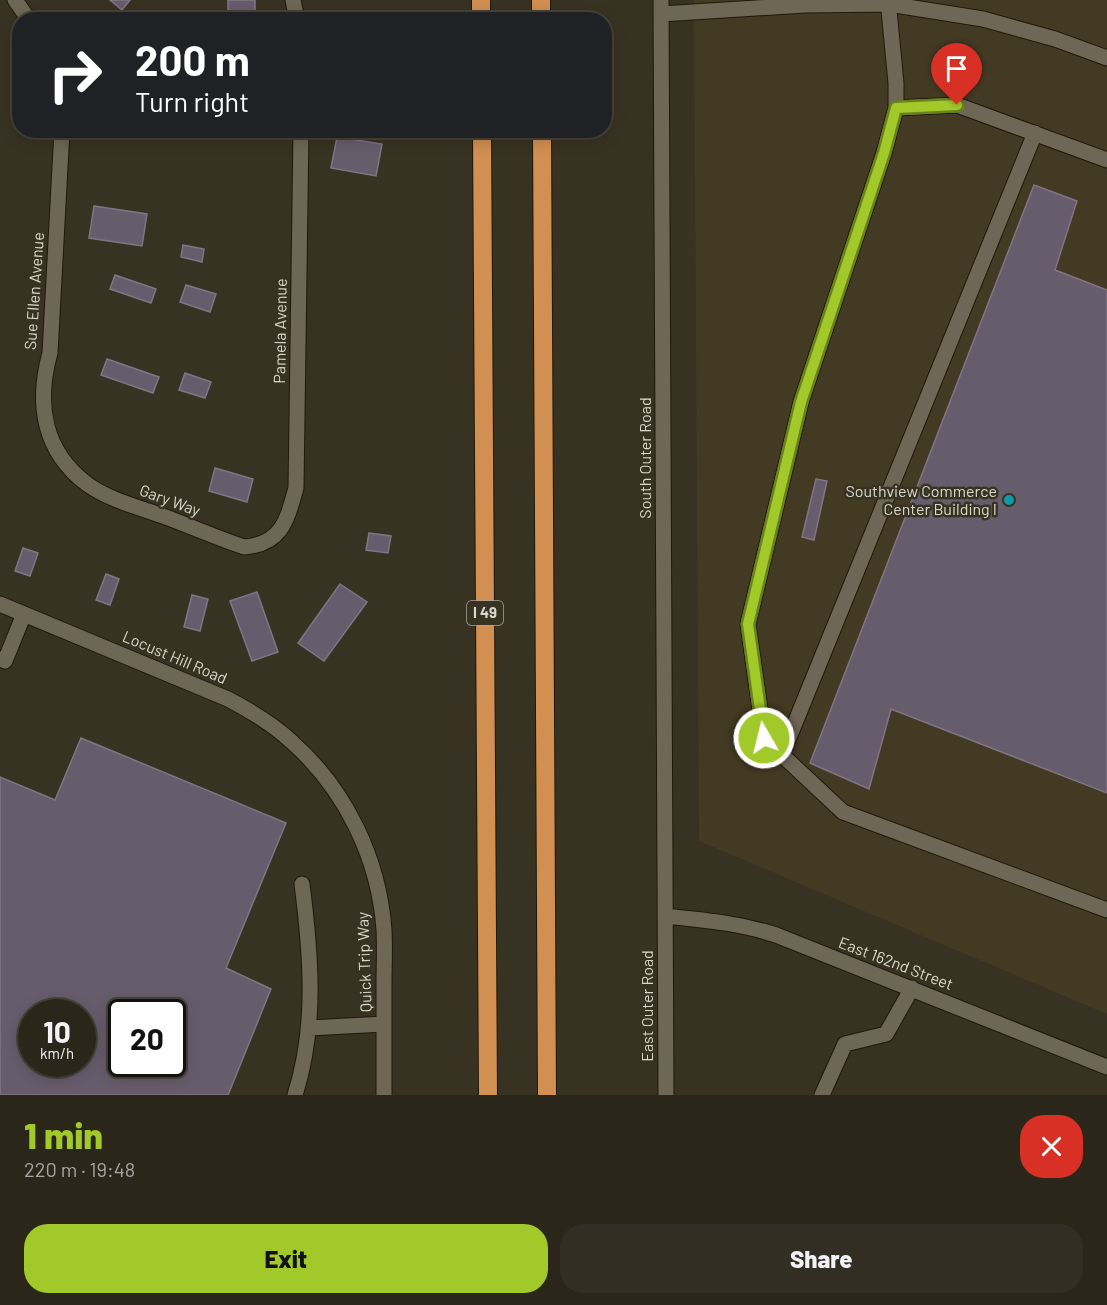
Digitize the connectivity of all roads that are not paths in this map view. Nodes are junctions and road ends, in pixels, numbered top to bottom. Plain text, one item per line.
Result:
1 (888, 2) edge
2 (661, 7) edge
3 (1107, 58) edge
4 (896, 108) junction
5 (1035, 134) junction
6 (62, 138) edge
7 (301, 138) edge
8 (482, 138) edge
9 (542, 138) edge
10 (1107, 160) edge
11 (57, 451) joint
12 (281, 529) joint
13 (0, 604) edge
14 (24, 614) junction
15 (0, 659) edge
16 (782, 755) junction
17 (320, 771) joint
18 (302, 884) dead end
19 (1107, 910) edge
20 (665, 916) junction
21 (912, 988) junction
22 (384, 1024) junction
23 (309, 1028) junction
24 (304, 1066) junction
25 (1107, 1067) edge
26 (295, 1095) edge
27 (306, 1095) edge
28 (384, 1095) edge
29 (488, 1095) edge
30 (547, 1095) edge
31 (666, 1095) edge
32 (822, 1095) edge

1 - 2 street
1 - 3 street
1 - 4 street
2 - 20 street, South Outer Road
4 - 5 street
4 - 16 street
5 - 10 street
5 - 16 street
6 - 11 street, Sue Ellen Avenue
7 - 12 street, Pamela Avenue
8 - 29 highway, I 49
9 - 30 highway
11 - 12 street, Gary Way
13 - 14 street, Locust Hill Road
14 - 15 street
14 - 17 street, Locust Hill Road
16 - 19 street
17 - 22 street, Quick Trip Way
18 - 23 street
20 - 21 street, East 162nd Street
20 - 31 street, East Outer Road
21 - 25 street, East 162nd Street
21 - 32 street
22 - 23 street
22 - 28 street, Quick Trip Way
23 - 24 street
24 - 26 street
24 - 27 street

